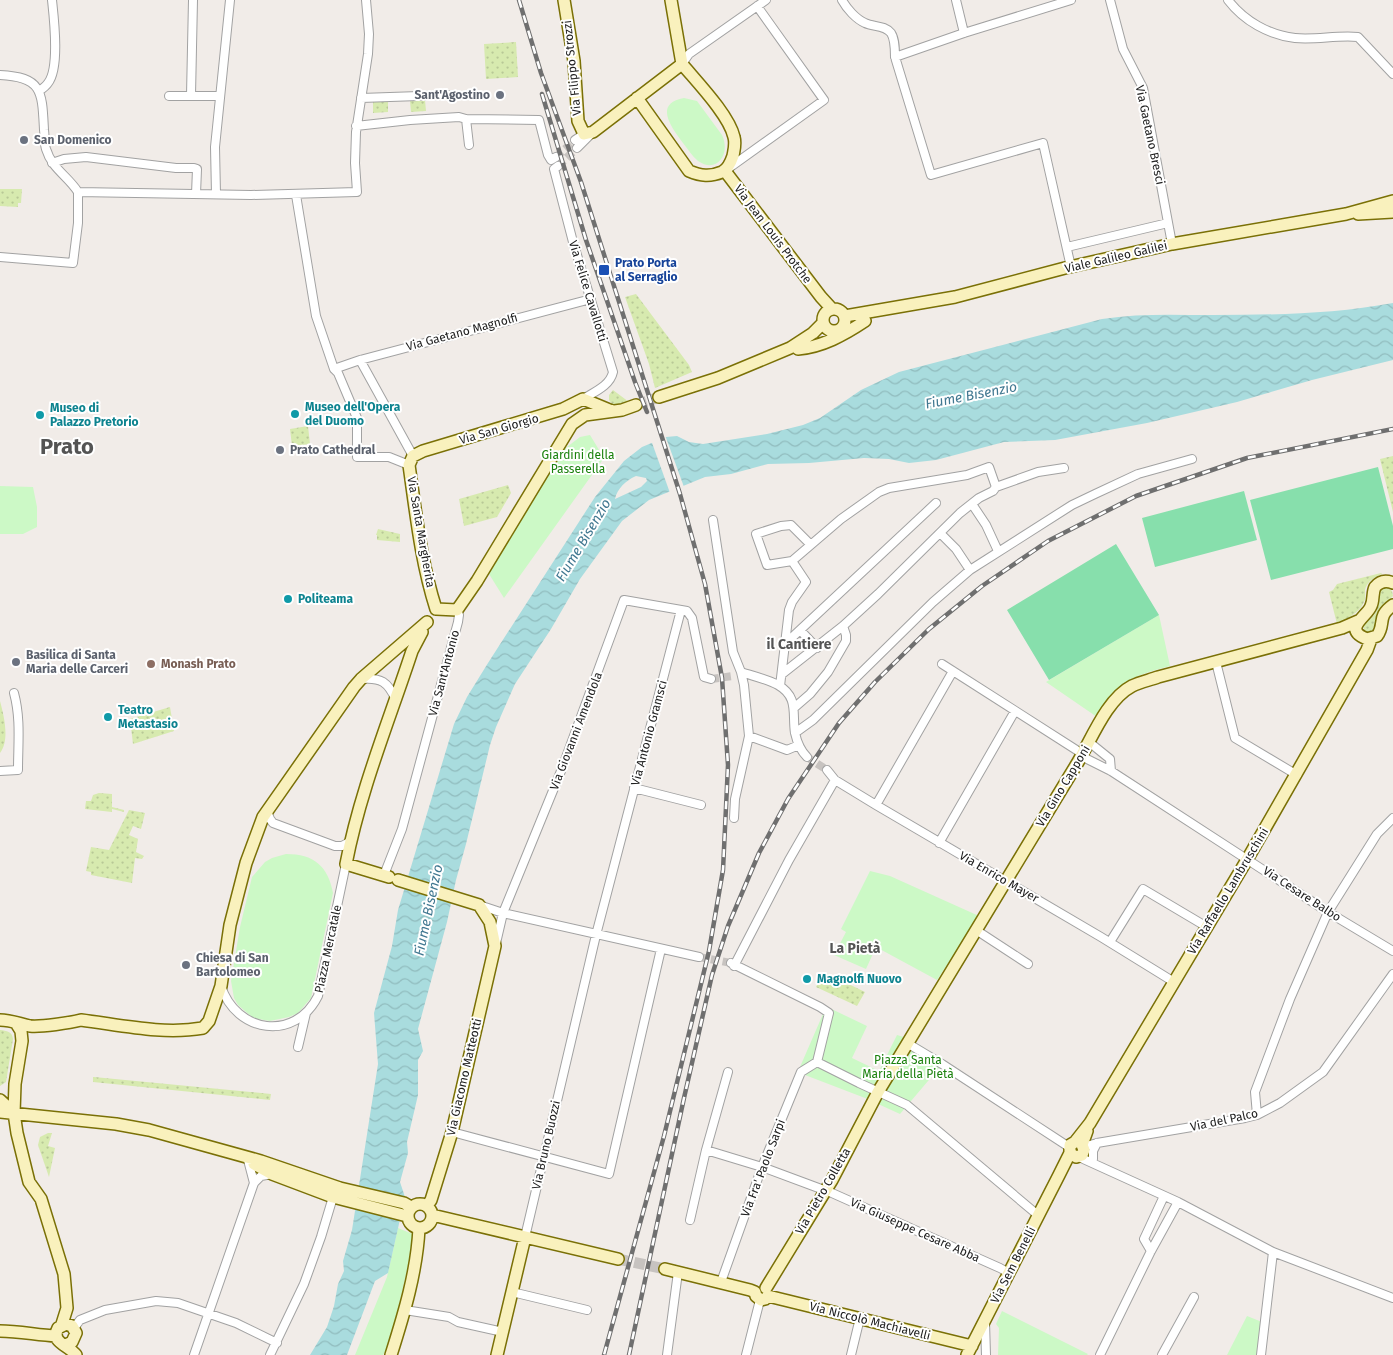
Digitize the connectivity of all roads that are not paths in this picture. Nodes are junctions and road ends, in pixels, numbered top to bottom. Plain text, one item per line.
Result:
1 (52, 0) edge
2 (193, 0) edge
3 (230, 0) edge
4 (366, 0) edge
5 (564, 0) edge
6 (671, 0) edge
7 (766, 0) edge
8 (842, 0) edge
9 (956, 0) edge
10 (1071, 0) edge
11 (1110, 0) edge
12 (1228, 0) edge
13 (756, 6) junction
14 (964, 32) junction
15 (895, 57) junction
16 (682, 64) junction
17 (1393, 74) edge
18 (0, 75) edge
19 (39, 92) junction
20 (191, 95) junction
21 (448, 95) dead end
22 (169, 96) dead end
23 (220, 96) junction
24 (361, 98) junction
25 (637, 98) junction
26 (463, 118) junction
27 (356, 129) junction
28 (469, 145) dead end
29 (52, 163) junction
30 (725, 171) junction
31 (78, 192) junction
32 (193, 194) junction
33 (218, 194) junction
34 (296, 195) junction
35 (1393, 201) edge
36 (1393, 212) edge
37 (1346, 214) junction
38 (1168, 223) junction
39 (1172, 244) junction
40 (1067, 247) junction
41 (0, 257) edge
42 (1071, 267) junction
43 (591, 299) junction
44 (887, 310) junction
45 (827, 319) junction
46 (844, 320) junction
47 (865, 321) junction
48 (794, 348) junction
49 (360, 360) junction
50 (334, 369) junction
51 (659, 397) tunnel mouth
52 (580, 400) junction
53 (636, 405) tunnel mouth
54 (563, 409) junction
55 (612, 411) junction
56 (585, 416) junction
57 (572, 424) junction
58 (1192, 459) dead end
59 (411, 461) junction
60 (1064, 468) dead end
61 (996, 487) junction
62 (936, 503) dead end
63 (972, 504) junction
64 (713, 520) dead end
65 (940, 533) junction
66 (810, 544) junction
67 (998, 551) junction
68 (792, 560) junction
69 (970, 570) junction
70 (1393, 582) edge
71 (1393, 606) edge
72 (436, 609) junction
73 (457, 610) junction
74 (681, 610) junction
75 (1358, 621) junction
76 (427, 622) junction
77 (843, 626) junction
78 (800, 630) junction
79 (1367, 638) junction
80 (785, 644) junction
81 (817, 648) junction
82 (1216, 662) junction
83 (942, 664) dead end
84 (953, 671) junction
85 (741, 672) junction
86 (782, 674) junction
87 (732, 676) tunnel mouth
88 (361, 679) junction
89 (711, 679) dead end
90 (780, 686) junction
91 (14, 693) dead end
92 (396, 700) junction
93 (795, 707) junction
94 (1015, 711) junction
95 (795, 733) junction
96 (749, 736) junction
97 (1090, 742) junction
98 (799, 745) junction
99 (1082, 755) junction
100 (807, 757) tunnel mouth
101 (826, 770) tunnel mouth
102 (0, 771) edge
103 (1111, 771) junction
104 (1297, 775) junction
105 (836, 780) junction
106 (634, 788) junction
107 (701, 805) dead end
108 (876, 805) junction
109 (267, 811) junction
110 (734, 818) dead end
111 (1393, 818) edge
112 (351, 841) junction
113 (939, 842) junction
114 (1248, 858) junction
115 (346, 864) junction
116 (391, 877) junction
117 (1006, 880) junction
118 (479, 905) junction
119 (1328, 912) junction
120 (503, 913) junction
121 (1207, 927) junction
122 (976, 930) junction
123 (596, 935) junction
124 (1110, 942) junction
125 (495, 946) junction
126 (661, 949) junction
127 (1393, 951) edge
128 (698, 957) tunnel mouth
129 (1028, 964) dead end
130 (1393, 974) edge
131 (1174, 982) junction
132 (1386, 982) junction
133 (221, 986) junction
134 (1393, 988) edge
135 (306, 1013) junction
136 (0, 1020) edge
137 (16, 1023) junction
138 (907, 1043) junction
139 (298, 1047) dead end
140 (817, 1062) junction
141 (728, 1072) dead end
142 (15, 1084) junction
143 (878, 1092) junction
144 (0, 1093) edge
145 (0, 1100) edge
146 (0, 1112) edge
147 (14, 1113) junction
148 (1257, 1115) junction
149 (452, 1132) junction
150 (1096, 1143) junction
151 (706, 1150) junction
152 (1080, 1152) junction
153 (542, 1157) junction
154 (247, 1158) junction
155 (762, 1167) junction
156 (272, 1174) junction
157 (254, 1182) junction
158 (825, 1191) junction
159 (341, 1195) junction
160 (1164, 1196) junction
161 (1178, 1202) junction
162 (406, 1210) junction
163 (429, 1211) junction
164 (1039, 1216) junction
165 (690, 1220) dead end
166 (419, 1228) junction
167 (525, 1238) junction
168 (1151, 1251) junction
169 (1273, 1252) junction
170 (618, 1259) tunnel mouth
171 (665, 1269) tunnel mouth
172 (678, 1272) junction
173 (1009, 1273) junction
174 (721, 1282) junction
175 (512, 1292) junction
176 (762, 1294) junction
177 (1194, 1297) dead end
178 (1393, 1298) edge
179 (405, 1310) junction
180 (587, 1310) dead end
181 (209, 1314) junction
182 (860, 1318) junction
183 (985, 1320) junction
184 (62, 1324) junction
185 (77, 1324) junction
186 (0, 1331) edge
187 (503, 1332) junction
188 (56, 1336) junction
189 (277, 1343) junction
190 (66, 1345) junction
191 (969, 1352) edge
192 (76, 1355) edge
193 (194, 1355) edge
194 (270, 1355) edge
195 (391, 1355) edge
196 (498, 1355) edge
197 (667, 1355) edge
198 (746, 1355) edge
199 (851, 1355) edge
200 (986, 1355) edge
201 (1100, 1355) edge
202 (1162, 1355) edge
203 (1260, 1355) edge

1 - 19 street
2 - 20 street
3 - 23 street
4 - 24 street
5 - 25 street, Via Filippo Strozzi
6 - 16 street
7 - 13 street
8 - 15 street
9 - 14 street
10 - 14 street
11 - 38 street, Via Gaetano Bresci
12 - 17 street
13 - 16 street
13 - 30 street
14 - 15 street
15 - 40 street
16 - 25 street
16 - 30 street
18 - 19 street
19 - 29 street
20 - 22 street
20 - 23 street
21 - 24 street
23 - 33 street
24 - 27 street
25 - 30 street
26 - 27 street
26 - 28 street
26 - 43 street, Via Felice Cavallotti
27 - 34 street
29 - 31 street
29 - 32 street
30 - 45 street, Via Jean Louis Protche
31 - 32 street
31 - 41 street
32 - 33 street
33 - 34 street
34 - 50 street
35 - 37 street, Viale Galileo Galilei
36 - 37 street, Viale Galileo Galilei
37 - 39 street, Viale Galileo Galilei
38 - 39 street, Via Gaetano Bresci
38 - 40 street
39 - 42 street, Viale Galileo Galilei
40 - 42 street
42 - 44 street, Viale Galileo Galilei
43 - 49 street, Via Gaetano Magnolfi
43 - 52 street, Via Felice Cavallotti
44 - 46 street
44 - 47 street
45 - 46 street
45 - 46 street
45 - 48 street
46 - 47 street
47 - 48 street
48 - 51 street
49 - 50 street, Via Gaetano Magnolfi
49 - 59 street
50 - 59 street
52 - 54 street, Via San Giorgio
52 - 55 street
52 - 56 street
53 - 55 street
54 - 57 street
54 - 59 street, Via San Giorgio
55 - 56 street
56 - 57 street
57 - 73 street, Via Sant'Antonio
58 - 67 street
59 - 72 street, Via Santa Margherita
60 - 61 street
61 - 63 street
61 - 66 street
62 - 78 street
63 - 65 street
63 - 67 street
64 - 85 street
65 - 69 street
65 - 77 street
66 - 68 street
66 - 68 street
67 - 69 street
68 - 80 street
69 - 95 street
70 - 75 street
71 - 79 street
72 - 73 street
72 - 76 street, Piazza Mercatale
73 - 116 street, Via Sant'Antonio
74 - 89 street
74 - 106 street, Via Antonio Gramsci
74 - 120 street, Via Giovanni Amendola
75 - 79 street
75 - 82 street, Via Gino Capponi
76 - 88 street, Piazza Mercatale
76 - 92 street, Piazza Mercatale
77 - 81 street
77 - 93 street
78 - 80 street
78 - 81 street
79 - 104 street, Via Raffaello Lambruschini
80 - 86 street
81 - 86 street
82 - 97 street, Via Gino Capponi
82 - 104 street
83 - 84 street, Via Cesare Balbo
84 - 94 street, Via Cesare Balbo
84 - 108 street
85 - 87 street
85 - 90 street
85 - 96 street
86 - 90 street
88 - 92 street
88 - 109 street, Piazza Mercatale
90 - 93 street
91 - 102 street
92 - 112 street, Piazza Mercatale
93 - 95 street
94 - 99 street, Via Cesare Balbo
94 - 113 street
95 - 98 street
96 - 98 street
96 - 110 street
97 - 99 street, Via Gino Capponi
97 - 103 street
98 - 100 street
99 - 103 street, Via Cesare Balbo
99 - 117 street, Via Gino Capponi
101 - 105 street, Via Enrico Mayer
103 - 114 street, Via Cesare Balbo
104 - 114 street, Via Raffaello Lambruschini
105 - 108 street, Via Enrico Mayer
105 - 140 street
106 - 107 street
106 - 123 street, Via Antonio Gramsci
108 - 113 street, Via Enrico Mayer
109 - 112 street
109 - 133 street, Piazza Mercatale
111 - 119 street
112 - 115 street, Piazza Mercatale
113 - 117 street, Via Enrico Mayer
114 - 119 street, Via Cesare Balbo
114 - 121 street, Via Raffaello Lambruschini
115 - 116 street
115 - 135 street, Piazza Mercatale
116 - 118 street
117 - 122 street, Via Gino Capponi
117 - 124 street, Via Enrico Mayer
118 - 120 street
118 - 125 street, Via Giacomo Matteotti
119 - 127 street, Via Cesare Balbo
119 - 148 street
120 - 123 street
120 - 125 street, Via Giacomo Matteotti
121 - 124 street
121 - 131 street, Via Raffaello Lambruschini
122 - 129 street
122 - 138 street, Via Gino Capponi
123 - 126 street
123 - 153 street, Via Bruno Buozzi
124 - 131 street, Via Enrico Mayer
125 - 149 street, Via Giacomo Matteotti
126 - 128 street
126 - 153 street
130 - 132 street, Via del Palco
131 - 152 street, Via Raffaello Lambruschini
132 - 134 street
132 - 148 street, Via del Palco
133 - 135 street
133 - 137 street, Piazza Mercatale
135 - 139 street
136 - 137 street
137 - 142 street
138 - 143 street, Via Gino Capponi
138 - 152 street
140 - 143 street
140 - 155 street, Via Fra' Paolo Sarpi
141 - 151 street
142 - 144 street
142 - 147 street
143 - 158 street, Via Pietro Colletta
143 - 164 street
145 - 147 street
146 - 147 street
147 - 154 street
147 - 184 street
148 - 150 street, Via del Palco
149 - 153 street
149 - 163 street, Via Giacomo Matteotti
150 - 152 street, Via del Palco
150 - 152 street
151 - 155 street, Via Giuseppe Cesare Abba
151 - 165 street
152 - 160 street
152 - 164 street, Via Sem Benelli
153 - 167 street, Via Bruno Buozzi
154 - 156 street
154 - 157 street
154 - 159 street
155 - 158 street, Via Giuseppe Cesare Abba
155 - 174 street, Via Fra' Paolo Sarpi
156 - 157 street
156 - 159 street
157 - 181 street
158 - 173 street, Via Giuseppe Cesare Abba
158 - 176 street, Via Pietro Colletta
159 - 162 street
159 - 189 street
160 - 161 street
160 - 168 street
161 - 168 street
161 - 169 street
162 - 163 street
162 - 166 street
163 - 166 street, Via Giacomo Matteotti
163 - 167 street
164 - 173 street, Via Sem Benelli
166 - 179 street
167 - 170 street
167 - 175 street, Via Bruno Buozzi
168 - 201 street
169 - 178 street
169 - 203 street
171 - 172 street, Via Niccolò Machiavelli
172 - 174 street, Via Niccolò Machiavelli
172 - 197 street
173 - 183 street, Via Sem Benelli
174 - 176 street, Via Niccolò Machiavelli
175 - 180 street
175 - 187 street, Via Bruno Buozzi
176 - 182 street, Via Niccolò Machiavelli
176 - 198 street
177 - 202 street
179 - 187 street
179 - 195 street
181 - 185 street
181 - 189 street
181 - 193 street
182 - 191 street, Via Niccolò Machiavelli
182 - 199 street
183 - 191 street, Via Sem Benelli
183 - 200 street
184 - 185 street
184 - 188 street
185 - 190 street
186 - 188 street
187 - 196 street, Via Bruno Buozzi
188 - 190 street
189 - 194 street
190 - 192 street

